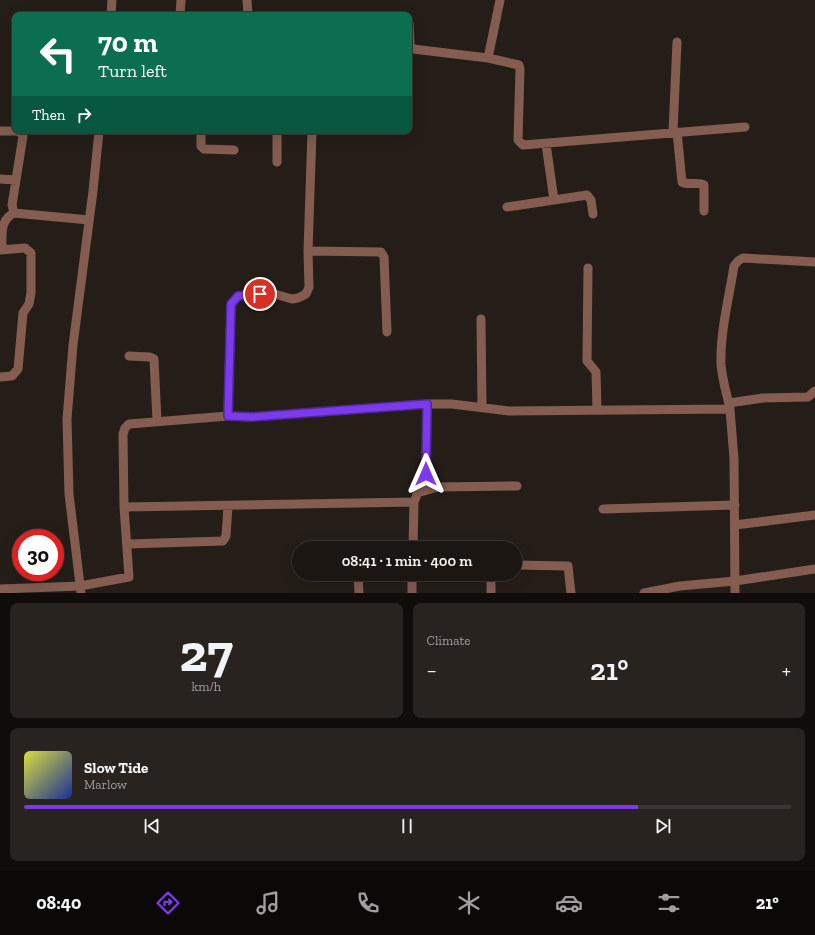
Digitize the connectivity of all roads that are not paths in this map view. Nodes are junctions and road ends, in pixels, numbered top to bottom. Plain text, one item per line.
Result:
1 (112, 0) edge
2 (181, 0) edge
3 (247, 0) edge
4 (500, 0) edge
5 (111, 12) edge
6 (180, 12) edge
7 (248, 12) edge
8 (677, 42) dead end
9 (412, 46) edge
10 (488, 58) junction
11 (745, 127) dead end
12 (0, 131) edge
13 (12, 131) edge
14 (675, 132) junction
15 (22, 134) edge
16 (99, 134) edge
17 (201, 134) edge
18 (277, 134) edge
19 (312, 134) edge
20 (546, 144) junction
21 (234, 150) dead end
22 (277, 162) dead end
23 (0, 179) edge
24 (16, 180) junction
25 (554, 200) junction
26 (507, 207) dead end
27 (704, 211) dead end
28 (14, 213) junction
29 (593, 214) dead end
30 (89, 220) junction
31 (1, 249) edge
32 (308, 251) junction
33 (815, 262) edge
34 (588, 268) dead end
35 (481, 319) dead end
36 (388, 332) dead end
37 (129, 356) dead end
38 (0, 377) edge
39 (815, 391) edge
40 (427, 404) junction
41 (730, 406) junction
42 (482, 407) junction
43 (597, 409) junction
44 (228, 416) junction
45 (157, 421) junction
46 (517, 486) dead end
47 (416, 497) junction
48 (735, 505) junction
49 (228, 506) junction
50 (124, 507) junction
51 (602, 509) dead end
52 (815, 515) edge
53 (735, 525) junction
54 (413, 541) edge
55 (127, 544) junction
56 (522, 566) edge
57 (815, 569) edge
58 (358, 581) edge
59 (412, 581) edge
60 (491, 581) edge
61 (735, 581) junction
62 (0, 589) edge
63 (80, 589) edge
64 (359, 593) edge
65 (412, 593) edge
66 (491, 593) edge
67 (571, 593) edge
68 (644, 593) edge
69 (735, 593) edge

1 - 5 street
2 - 6 street
3 - 7 street
4 - 10 street
8 - 14 street
9 - 10 street
10 - 20 street
11 - 14 street
12 - 13 street
14 - 20 street
14 - 27 street
15 - 24 street
16 - 30 street
17 - 21 street
18 - 22 street
19 - 32 street
20 - 25 street
23 - 24 street
24 - 28 street
25 - 26 street
25 - 29 street
28 - 30 street
28 - 31 street
30 - 63 street
31 - 38 street
32 - 36 street
32 - 44 street
33 - 41 street
34 - 43 street
35 - 42 street
37 - 45 street
39 - 41 street
40 - 42 street
40 - 44 street
40 - 47 street
41 - 43 street
41 - 48 street
42 - 43 street
44 - 45 street
45 - 50 street
46 - 47 street
47 - 49 street
47 - 54 street
48 - 51 street
48 - 53 street
49 - 50 street
49 - 55 street
50 - 55 street
52 - 53 street
53 - 61 street
55 - 63 street
56 - 67 street
57 - 61 street
58 - 64 street
59 - 65 street
60 - 66 street
61 - 68 street
61 - 69 street
62 - 63 street

